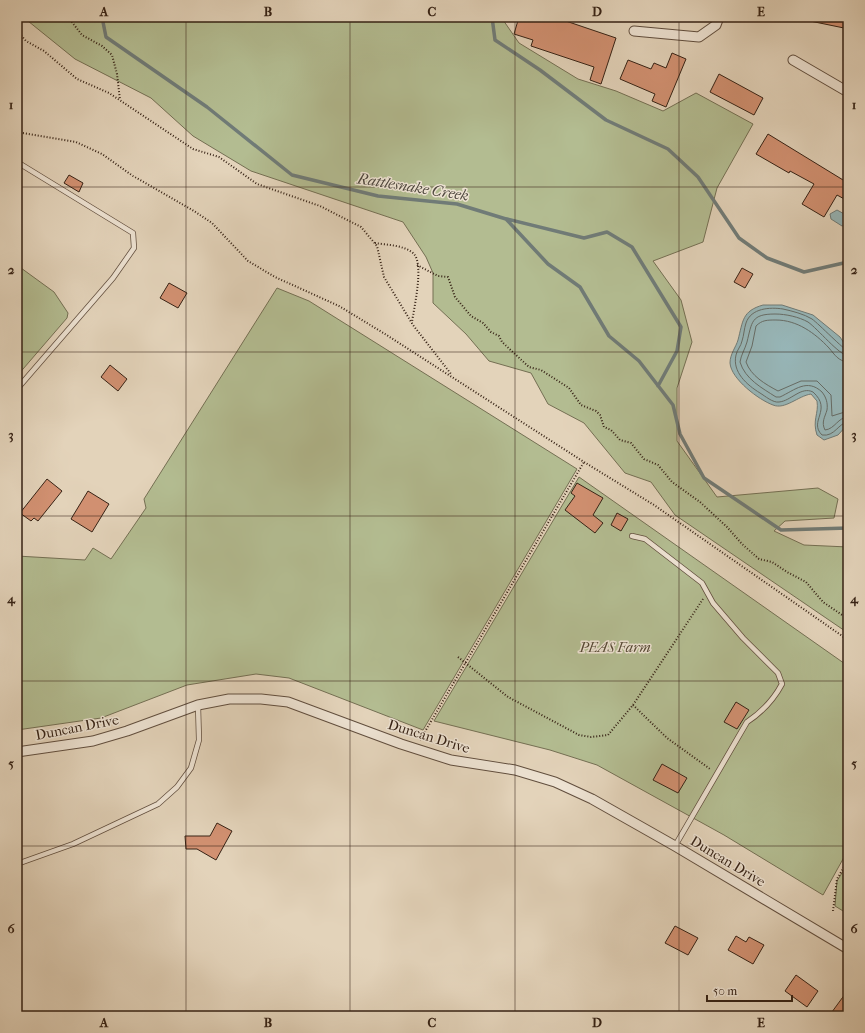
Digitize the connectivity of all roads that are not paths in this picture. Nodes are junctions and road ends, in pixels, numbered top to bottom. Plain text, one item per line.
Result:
1 (719, 17) edge
2 (634, 31) dead end
3 (793, 60) dead end
4 (848, 92) edge
5 (17, 162) edge
6 (17, 389) edge
7 (632, 536) dead end
8 (198, 705) junction
9 (17, 752) edge
10 (675, 846) junction
11 (17, 864) edge
12 (848, 949) edge

1 - 2 street
3 - 4 street
5 - 6 lane
7 - 10 lane
8 - 9 street, Duncan Drive
8 - 10 street, Duncan Drive
8 - 11 lane
10 - 12 street, Duncan Drive

